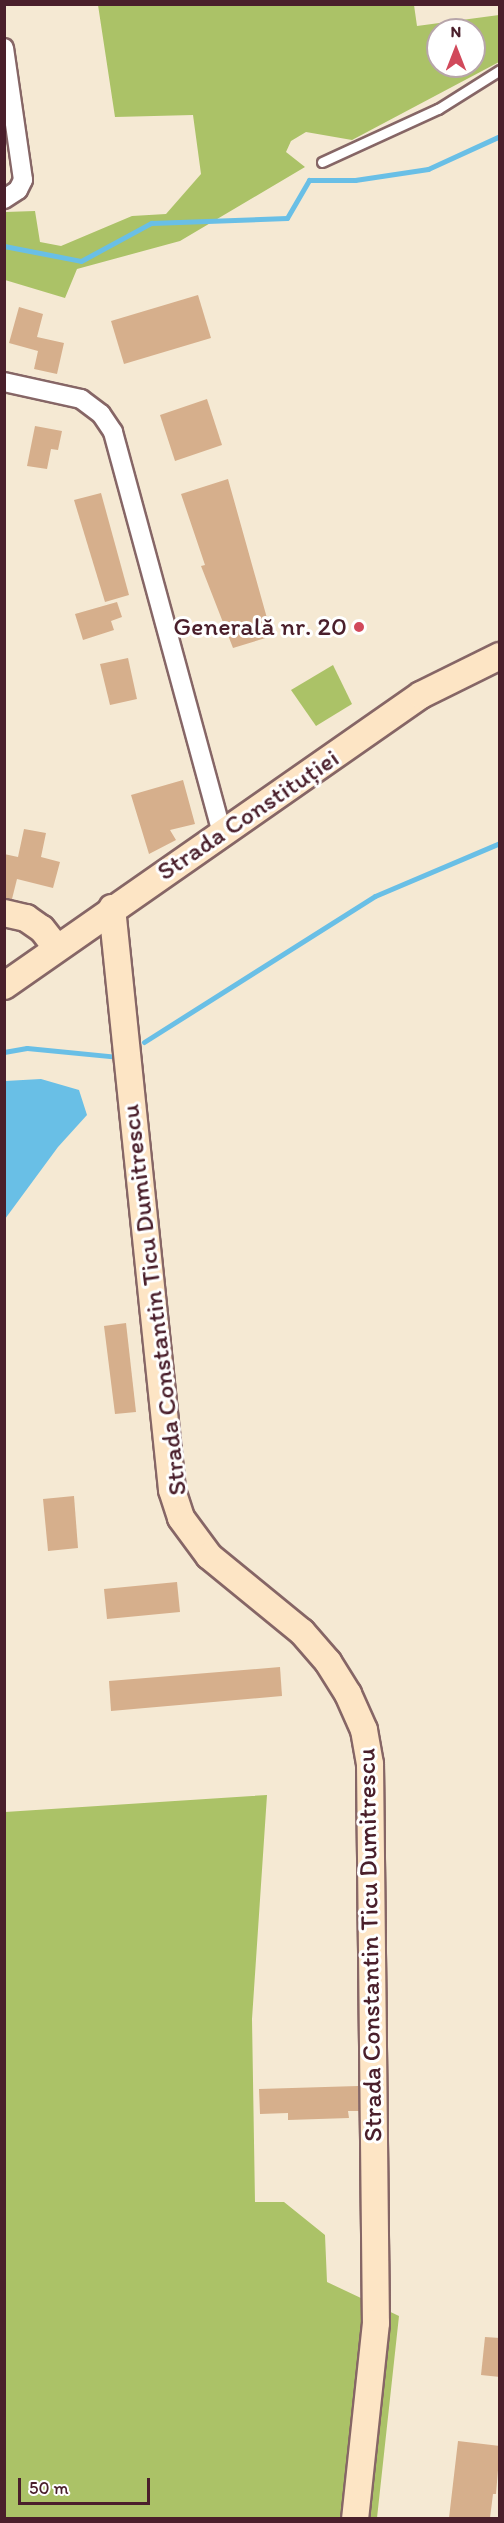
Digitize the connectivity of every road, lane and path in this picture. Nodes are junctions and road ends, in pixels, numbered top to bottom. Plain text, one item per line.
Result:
1 (4, 48) edge
2 (500, 70) edge
3 (322, 162) dead end
4 (4, 199) edge
5 (4, 382) edge
6 (500, 656) edge
7 (222, 833) junction
8 (112, 908) junction
9 (4, 913) edge
10 (56, 947) junction
11 (4, 986) edge
12 (355, 2518) edge

1 - 4 street
2 - 3 lane
5 - 7 street
6 - 7 street, Strada Constituției
7 - 8 street, Strada Constituției
8 - 10 street, Strada Constituției
8 - 12 street, Strada Constantin Ticu Dumitrescu
9 - 10 street
10 - 11 street, Strada Constituției

